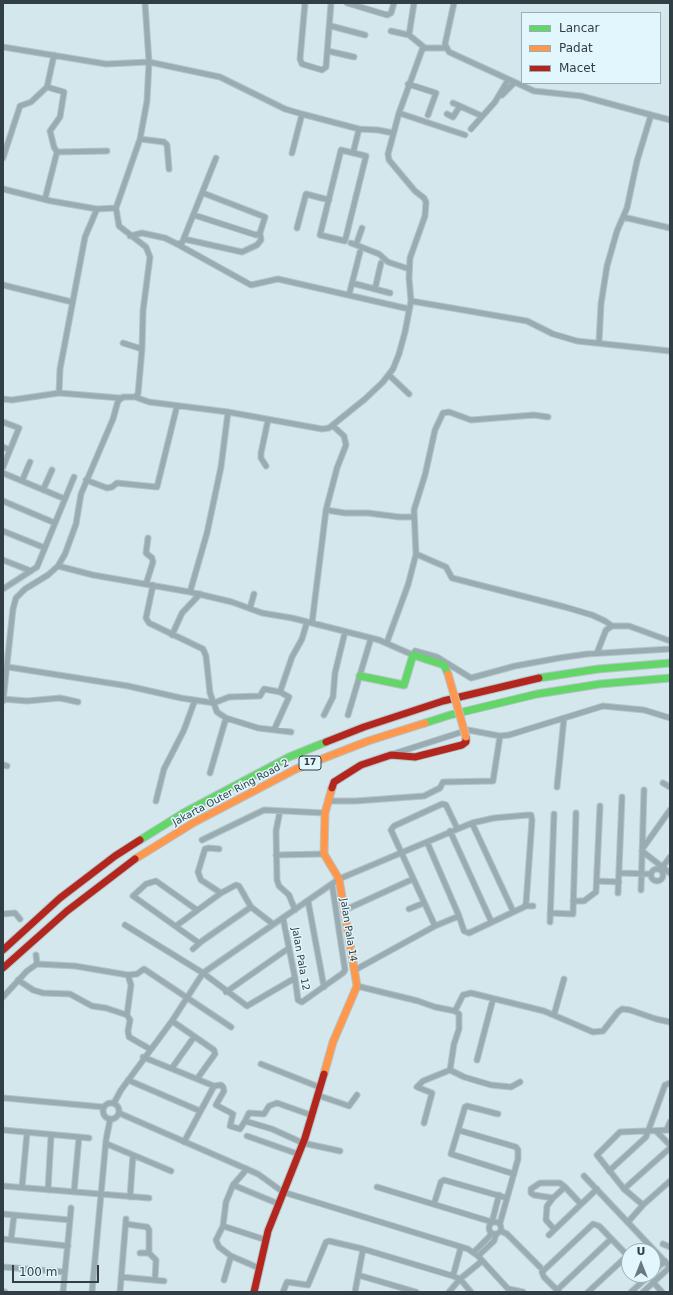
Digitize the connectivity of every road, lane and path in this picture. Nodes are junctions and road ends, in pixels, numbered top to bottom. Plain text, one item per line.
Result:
1 (145, 3) edge
2 (305, 3) edge
3 (332, 3) edge
4 (346, 3) edge
5 (394, 3) edge
6 (414, 3) edge
7 (454, 3) edge
8 (331, 26) junction
9 (392, 31) dead end
10 (365, 35) dead end
11 (409, 36) junction
12 (3, 47) edge
13 (425, 48) junction
14 (445, 48) junction
15 (328, 51) junction
16 (54, 55) junction
17 (354, 58) dead end
18 (149, 62) junction
19 (508, 80) junction
20 (514, 83) junction
21 (408, 84) junction
22 (48, 87) junction
23 (453, 102) dead end
24 (495, 102) junction
25 (460, 106) junction
26 (398, 113) junction
27 (302, 114) junction
28 (447, 114) dead end
29 (428, 115) dead end
30 (651, 115) junction
31 (482, 116) junction
32 (670, 120) edge
33 (359, 129) junction
34 (470, 129) dead end
35 (393, 133) junction
36 (465, 135) dead end
37 (140, 138) junction
38 (106, 151) dead end
39 (57, 152) junction
40 (292, 153) dead end
41 (353, 153) junction
42 (3, 158) edge
43 (216, 158) dead end
44 (169, 169) dead end
45 (3, 189) edge
46 (203, 193) junction
47 (45, 200) junction
48 (329, 200) junction
49 (116, 208) junction
50 (97, 209) junction
51 (194, 215) junction
52 (623, 217) junction
53 (297, 228) dead end
54 (362, 228) dead end
55 (670, 228) edge
56 (260, 233) junction
57 (130, 236) junction
58 (184, 239) junction
59 (176, 244) junction
60 (360, 252) dead end
61 (381, 263) dead end
62 (410, 269) junction
63 (352, 283) junction
64 (3, 285) edge
65 (375, 289) junction
66 (390, 293) dead end
67 (349, 295) junction
68 (411, 301) junction
69 (72, 302) junction
70 (409, 309) junction
71 (599, 342) junction
72 (123, 343) dead end
73 (142, 349) junction
74 (670, 351) edge
75 (389, 375) junction
76 (59, 393) junction
77 (410, 394) dead end
78 (136, 397) junction
79 (120, 398) junction
80 (3, 399) edge
81 (177, 406) junction
82 (228, 412) junction
83 (548, 417) dead end
84 (268, 420) junction
85 (3, 422) edge
86 (333, 426) junction
87 (3, 447) edge
88 (10, 450) junction
89 (30, 462) dead end
90 (266, 466) dead end
91 (3, 467) edge
92 (52, 470) dead end
93 (3, 473) edge
94 (74, 477) dead end
95 (86, 480) junction
96 (22, 481) junction
97 (43, 490) junction
98 (65, 499) junction
99 (3, 501) edge
100 (326, 510) junction
101 (412, 517) junction
102 (55, 523) junction
103 (3, 531) edge
104 (148, 538) dead end
105 (45, 548) junction
106 (416, 554) junction
107 (3, 560) edge
108 (58, 566) junction
109 (31, 571) junction
110 (146, 584) junction
111 (153, 585) junction
112 (4, 588) edge
113 (190, 592) junction
114 (200, 594) junction
115 (254, 594) dead end
116 (250, 608) junction
117 (309, 622) junction
118 (612, 626) junction
119 (345, 632) junction
120 (172, 635) junction
121 (371, 638) junction
122 (670, 641) edge
123 (387, 642) junction
124 (670, 649) edge
125 (598, 653) junction
126 (413, 655) junction
127 (670, 663) edge
128 (8, 667) junction
129 (360, 676) junction
130 (670, 678) edge
131 (280, 692) junction
132 (3, 700) edge
133 (194, 700) junction
134 (78, 702) dead end
135 (214, 703) junction
136 (348, 714) dead end
137 (324, 716) dead end
138 (226, 718) junction
139 (564, 718) junction
140 (670, 718) edge
141 (274, 730) junction
142 (291, 732) dead end
143 (500, 736) junction
144 (391, 755) junction
145 (210, 773) dead end
146 (670, 778) edge
147 (666, 785) edge
148 (557, 787) dead end
149 (644, 790) dead end
150 (622, 797) dead end
151 (156, 801) dead end
152 (329, 801) junction
153 (600, 806) dead end
154 (670, 810) edge
155 (280, 811) junction
156 (325, 813) junction
157 (576, 813) dead end
158 (554, 814) dead end
159 (472, 823) junction
160 (457, 828) junction
161 (450, 831) junction
162 (202, 840) dead end
163 (427, 842) junction
164 (219, 849) dead end
165 (643, 850) junction
166 (401, 852) junction
167 (324, 854) junction
168 (276, 855) junction
169 (670, 857) edge
170 (662, 868) junction
171 (619, 873) junction
172 (670, 873) edge
173 (642, 874) junction
174 (651, 874) junction
175 (340, 879) junction
176 (413, 879) junction
177 (596, 881) junction
178 (619, 882) junction
179 (332, 884) junction
180 (641, 890) dead end
181 (221, 893) junction
182 (618, 893) dead end
183 (308, 901) junction
184 (573, 901) junction
185 (424, 903) junction
186 (525, 906) junction
187 (533, 906) dead end
188 (251, 907) junction
189 (409, 909) dead end
190 (197, 910) junction
191 (295, 910) junction
192 (345, 910) junction
193 (513, 911) junction
194 (550, 913) junction
195 (3, 914) edge
196 (459, 916) junction
197 (283, 918) junction
198 (20, 919) dead end
199 (491, 922) junction
200 (550, 922) dead end
201 (273, 924) junction
202 (125, 925) dead end
203 (176, 926) junction
204 (435, 926) junction
205 (199, 943) junction
206 (289, 948) junction
207 (193, 949) dead end
208 (3, 950) edge
209 (36, 955) dead end
210 (37, 964) junction
211 (3, 968) edge
212 (355, 970) junction
213 (203, 973) junction
214 (128, 975) junction
215 (295, 978) junction
216 (564, 979) dead end
217 (18, 980) junction
218 (357, 986) junction
219 (324, 987) junction
220 (226, 992) junction
221 (186, 996) junction
222 (3, 997) edge
223 (493, 999) junction
224 (300, 1002) joint
225 (455, 1011) junction
226 (127, 1015) junction
227 (554, 1015) junction
228 (172, 1020) junction
229 (670, 1022) edge
230 (231, 1027) dead end
231 (194, 1037) junction
232 (150, 1048) junction
233 (143, 1057) junction
234 (477, 1060) dead end
235 (261, 1064) dead end
236 (172, 1068) junction
237 (450, 1070) junction
238 (197, 1079) junction
239 (128, 1080) junction
240 (520, 1082) dead end
241 (670, 1083) edge
242 (214, 1086) junction
243 (319, 1087) junction
244 (317, 1095) junction
245 (357, 1095) dead end
246 (4, 1098) edge
247 (114, 1104) junction
248 (103, 1107) junction
249 (200, 1111) junction
250 (119, 1113) junction
251 (498, 1114) dead end
252 (311, 1115) junction
253 (110, 1120) junction
254 (246, 1121) junction
255 (670, 1122) edge
256 (424, 1123) dead end
257 (669, 1129) edge
258 (3, 1130) edge
259 (458, 1130) junction
260 (656, 1131) junction
261 (648, 1132) junction
262 (27, 1133) junction
263 (51, 1136) junction
264 (246, 1136) dead end
265 (79, 1137) junction
266 (89, 1138) dead end
267 (184, 1142) junction
268 (303, 1143) junction
269 (106, 1144) junction
270 (670, 1146) edge
271 (340, 1151) dead end
272 (298, 1154) junction
273 (134, 1155) junction
274 (247, 1169) junction
275 (171, 1171) dead end
276 (609, 1171) junction
277 (514, 1174) junction
278 (584, 1176) dead end
279 (670, 1180) edge
280 (233, 1185) junction
281 (3, 1186) edge
282 (565, 1186) junction
283 (22, 1187) junction
284 (377, 1187) dead end
285 (596, 1189) junction
286 (624, 1189) junction
287 (48, 1190) junction
288 (74, 1192) junction
289 (283, 1192) junction
290 (101, 1194) junction
291 (499, 1195) junction
292 (130, 1197) junction
293 (149, 1198) dead end
294 (507, 1198) junction
295 (553, 1198) junction
296 (580, 1203) junction
297 (279, 1204) junction
298 (434, 1204) junction
299 (643, 1205) junction
300 (71, 1208) dead end
301 (3, 1214) edge
302 (14, 1215) junction
303 (70, 1220) junction
304 (492, 1222) junction
305 (628, 1222) junction
306 (500, 1223) junction
307 (223, 1226) junction
308 (554, 1229) junction
309 (496, 1233) junction
310 (549, 1235) dead end
311 (611, 1239) junction
312 (3, 1240) edge
313 (11, 1240) junction
314 (266, 1240) junction
315 (663, 1244) dead end
316 (68, 1246) junction
317 (461, 1247) junction
318 (670, 1247) edge
319 (363, 1249) junction
320 (621, 1250) edge
321 (140, 1253) dead end
322 (149, 1253) junction
323 (476, 1254) junction
324 (231, 1256) junction
325 (482, 1261) junction
326 (664, 1261) junction
327 (621, 1263) edge
328 (661, 1264) edge
329 (3, 1266) edge
330 (540, 1267) dead end
331 (670, 1267) edge
332 (259, 1268) junction
333 (65, 1272) junction
334 (358, 1275) junction
335 (661, 1275) edge
336 (453, 1276) junction
337 (121, 1277) junction
338 (460, 1279) junction
339 (155, 1280) junction
340 (224, 1280) dead end
341 (164, 1281) dead end
342 (641, 1283) edge
343 (652, 1283) edge
344 (654, 1283) edge
345 (510, 1290) edge
346 (558, 1291) edge
347 (63, 1292) edge
348 (92, 1292) edge
349 (120, 1292) edge
350 (254, 1292) edge
351 (283, 1292) edge
352 (354, 1292) edge
353 (416, 1292) edge
354 (449, 1292) edge
355 (471, 1292) edge
356 (523, 1292) edge
357 (588, 1292) edge
358 (631, 1292) edge
359 (643, 1292) edge
360 (662, 1292) edge

1 - 18 street
2 - 15 street
3 - 8 street
4 - 5 street
6 - 11 street
7 - 14 street
8 - 10 street
8 - 15 street
9 - 11 street
11 - 13 street
12 - 16 street
13 - 14 street
13 - 21 street
14 - 19 street
15 - 17 street
16 - 18 street
16 - 22 street
18 - 27 street
18 - 37 street
19 - 20 street
19 - 24 street
20 - 24 street
20 - 30 street
21 - 26 street
21 - 29 street
22 - 39 street
22 - 42 street
23 - 25 street
24 - 31 street
25 - 28 street
25 - 31 street
26 - 35 street
26 - 36 street
27 - 33 street
27 - 40 street
30 - 32 street
30 - 52 street
31 - 34 street
33 - 35 street
33 - 41 street
35 - 62 street
37 - 44 street
37 - 49 street
38 - 39 street
39 - 47 street
41 - 48 street
41 - 48 street
43 - 46 street
45 - 47 street
46 - 51 street
46 - 56 street
47 - 50 street
48 - 53 street
49 - 50 street
49 - 57 street
50 - 69 street
51 - 56 street
51 - 58 street
52 - 55 street
52 - 71 street
54 - 62 street
56 - 58 street
57 - 59 street
57 - 73 street
58 - 59 street
59 - 67 street
60 - 63 street
61 - 65 street
62 - 68 street
63 - 65 street
63 - 67 street
64 - 69 street
65 - 66 street
67 - 70 street
68 - 70 street
68 - 71 street
69 - 76 street
70 - 75 street
71 - 74 street
72 - 73 street
73 - 78 street
75 - 77 street
75 - 86 street
76 - 79 street
76 - 80 street
78 - 79 street
78 - 81 street
79 - 95 street
81 - 82 street
81 - 95 street
82 - 84 street
82 - 113 street
83 - 101 street
84 - 86 street
84 - 90 street
85 - 88 street
86 - 100 street
87 - 88 street
88 - 91 street
89 - 96 street
92 - 97 street
93 - 96 street
94 - 98 street
95 - 108 street
96 - 97 street
97 - 98 street
98 - 102 street
99 - 102 street
100 - 101 street
100 - 117 street
101 - 106 street
102 - 105 street
103 - 105 street
104 - 110 street
105 - 109 street
106 - 118 street
106 - 123 street
107 - 109 street
108 - 110 street
108 - 128 street
109 - 112 street
110 - 111 street
111 - 113 street
111 - 120 street
113 - 114 street
114 - 116 street
114 - 120 street
115 - 116 street
116 - 117 street
117 - 119 street
117 - 131 street
118 - 122 street
118 - 125 street
119 - 121 street
119 - 137 street
120 - 135 street
121 - 123 street
121 - 129 street
123 - 126 street
124 - 125 street
125 - 126 street
126 - 129 main road
126 - 144 main road, bridge
127 - 208 main road, Jakarta Outer Ring Road 2 / 17
128 - 132 street
128 - 133 street
129 - 136 street
130 - 211 main road, Jakarta Outer Ring Road 2 / 17
131 - 135 street
131 - 141 street
132 - 134 street
133 - 135 street
133 - 151 street
135 - 138 street
138 - 141 street
138 - 145 street
139 - 140 street
139 - 143 street
139 - 148 street
141 - 142 street
143 - 144 street
143 - 152 street
144 - 152 main road
146 - 147 street
149 - 165 street
150 - 171 street
152 - 156 main road
153 - 177 street
154 - 165 street
155 - 156 street
155 - 162 street
155 - 168 street
156 - 167 main road
157 - 184 street
158 - 194 street
159 - 160 street
159 - 186 street
159 - 193 street
160 - 161 street
160 - 166 street
161 - 163 street
161 - 199 street
163 - 166 street
163 - 196 street
164 - 181 street
165 - 170 street
165 - 173 street
166 - 175 street
166 - 176 street
167 - 168 street
167 - 175 main road
168 - 191 street
169 - 170 street
170 - 172 street
170 - 174 street
170 - 174 street
171 - 173 street
171 - 178 street
173 - 174 street
173 - 180 street
175 - 179 street
175 - 192 main road
176 - 185 street
176 - 192 street
177 - 178 street
177 - 184 street
178 - 182 street
179 - 183 street
179 - 219 street, Jalan Pala 14
181 - 188 street
181 - 190 street
183 - 191 street
183 - 219 street
184 - 194 street
185 - 189 street
185 - 204 street
186 - 187 street
186 - 193 street
188 - 201 street
188 - 205 street
190 - 203 street
190 - 203 street
191 - 197 street
192 - 212 main road
193 - 199 street
194 - 200 street
195 - 198 street
196 - 199 street
196 - 204 street
197 - 201 street
197 - 206 street, Jalan Pala 12
201 - 213 street
202 - 213 street
203 - 205 street
204 - 212 street
205 - 207 street
206 - 215 street, Jalan Pala 12
206 - 220 street
209 - 210 street
210 - 214 street
210 - 217 street
212 - 218 main road
213 - 220 street
213 - 221 street
214 - 221 street
214 - 226 street
215 - 220 street
215 - 224 street, Jalan Pala 12
216 - 227 street
217 - 222 street
217 - 226 street
218 - 225 street
218 - 243 main road
219 - 224 street, Jalan Pala 14
221 - 228 street
221 - 230 street
223 - 225 street
223 - 227 street
223 - 234 street
225 - 237 street
226 - 232 street
227 - 229 street
228 - 231 street
228 - 232 street
231 - 236 street
231 - 238 street
232 - 233 street
233 - 236 street
233 - 239 street
235 - 243 street
236 - 238 street
237 - 240 street
237 - 256 street
238 - 242 street
239 - 247 street
239 - 249 street
241 - 261 street
242 - 249 street
242 - 254 street
243 - 244 main road
244 - 245 street
244 - 252 main road
246 - 248 street
247 - 248 street
247 - 250 street
248 - 253 street
249 - 267 street
250 - 253 street
250 - 267 street
251 - 259 street
252 - 254 street
252 - 268 main road
253 - 269 street
254 - 268 street
255 - 257 street
257 - 260 street
258 - 262 street
259 - 277 street
259 - 277 street
260 - 261 street
260 - 270 street
261 - 276 street
261 - 276 street
262 - 263 street
262 - 283 street
263 - 265 street
263 - 287 street
264 - 272 street
265 - 266 street
265 - 288 street
267 - 274 street
268 - 271 street
268 - 272 main road
269 - 273 street
269 - 290 street
270 - 286 street
272 - 289 main road
273 - 275 street
273 - 292 street
274 - 280 street
274 - 289 street
276 - 286 street
277 - 294 street
278 - 285 street
279 - 299 street
280 - 297 street
280 - 307 street
281 - 283 street
282 - 295 street
282 - 295 street
282 - 296 street
283 - 287 street
284 - 298 street
285 - 296 street
285 - 305 street
286 - 299 street
287 - 288 street
288 - 290 street
289 - 297 main road
289 - 317 street
290 - 292 street
290 - 348 street
291 - 294 street
291 - 298 street
291 - 304 street
292 - 293 street
294 - 306 street
295 - 308 street
296 - 308 street
297 - 314 main road
298 - 304 street
299 - 305 street
300 - 303 street
301 - 302 street
302 - 303 street
302 - 313 street
303 - 316 street
304 - 306 street
304 - 309 street
305 - 326 street
306 - 309 street
307 - 314 street
307 - 324 street
308 - 310 street
309 - 323 street
309 - 330 street
311 - 320 street
311 - 346 street
311 - 346 street
312 - 313 street
313 - 316 street
314 - 332 main road
315 - 318 street
316 - 333 street
317 - 323 street
317 - 336 street
319 - 334 street
319 - 336 street
319 - 351 street
321 - 322 street
322 - 337 street
322 - 339 street
323 - 325 street
324 - 332 street
324 - 340 street
325 - 338 street
325 - 345 street
326 - 328 street
326 - 331 street
327 - 357 street
329 - 333 street
331 - 335 street
332 - 350 main road
333 - 347 street
334 - 352 street
334 - 353 street
336 - 338 street
337 - 339 street
337 - 349 street
338 - 354 street
338 - 355 street
339 - 341 street
342 - 358 street
343 - 359 street
344 - 360 street
345 - 356 street

